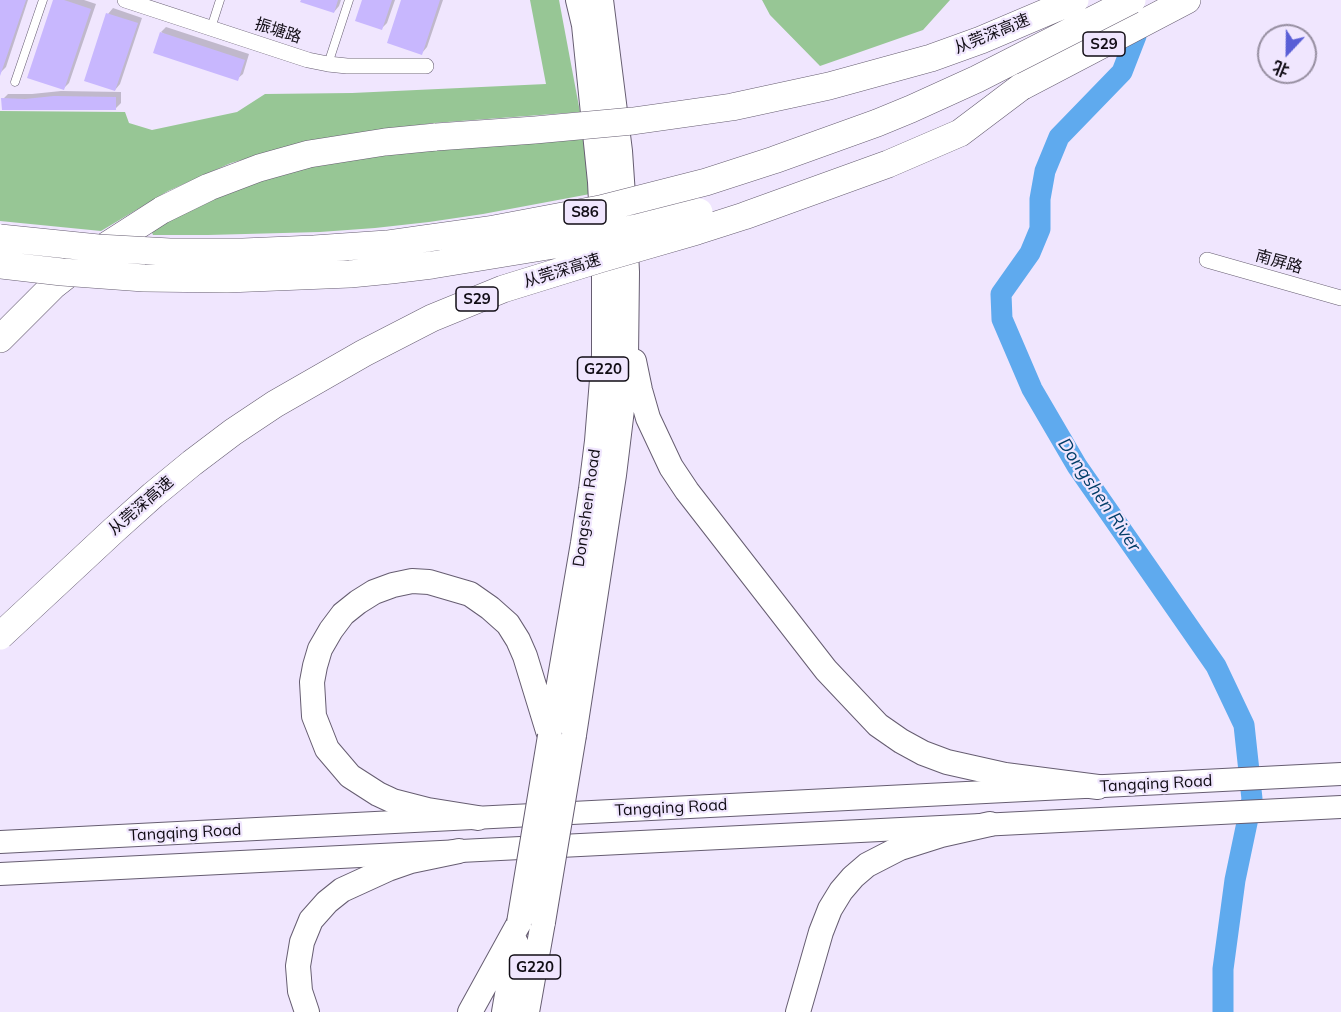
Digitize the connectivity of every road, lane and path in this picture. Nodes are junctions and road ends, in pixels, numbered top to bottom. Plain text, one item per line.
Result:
1 (43, 0) edge
2 (125, 0) edge
3 (220, 0) edge
4 (349, 0) edge
5 (578, 0) edge
6 (601, 0) edge
7 (1075, 0) edge
8 (1132, 0) edge
9 (1187, 0) edge
10 (211, 28) junction
11 (328, 64) junction
12 (426, 66) dead end
13 (15, 82) dead end
14 (1021, 87) junction
15 (0, 238) edge
16 (1207, 260) dead end
17 (0, 265) edge
18 (1341, 298) edge
19 (627, 319) junction
20 (0, 339) edge
21 (0, 636) edge
22 (550, 736) junction
23 (1341, 774) edge
24 (1098, 787) junction
25 (1341, 807) edge
26 (478, 818) junction
27 (990, 824) junction
28 (0, 842) edge
29 (459, 851) junction
30 (0, 873) edge
31 (519, 923) junction
32 (307, 1012) edge
33 (470, 1012) edge
34 (504, 1012) edge
35 (528, 1012) edge
36 (798, 1012) edge

1 - 13 lane
2 - 10 street, 振塘路
3 - 10 lane
4 - 11 lane
5 - 22 highway, Dongshen Road / G220
6 - 19 highway, Dongshen Road / G220
7 - 20 highway, 从莞深高速, bridge
8 - 15 highway, S86, bridge
9 - 14 highway, S29
10 - 11 street, 振塘路
11 - 12 street, 振塘路
14 - 17 highway, S86, bridge
14 - 21 highway, 从莞深高速 / S29, bridge
16 - 18 street, 南屏路
19 - 24 highway
19 - 35 highway, Dongshen Road / G220, bridge
22 - 26 highway
22 - 31 highway, Dongshen Road / G220, bridge
23 - 24 main road, Tangqing Road
24 - 26 main road, Tangqing Road
25 - 27 main road, Tangqing Road
26 - 28 main road, Tangqing Road
27 - 29 main road, Tangqing Road
27 - 36 highway
29 - 30 main road, Tangqing Road
29 - 32 highway
31 - 33 highway
31 - 34 highway, Dongshen Road / G220

